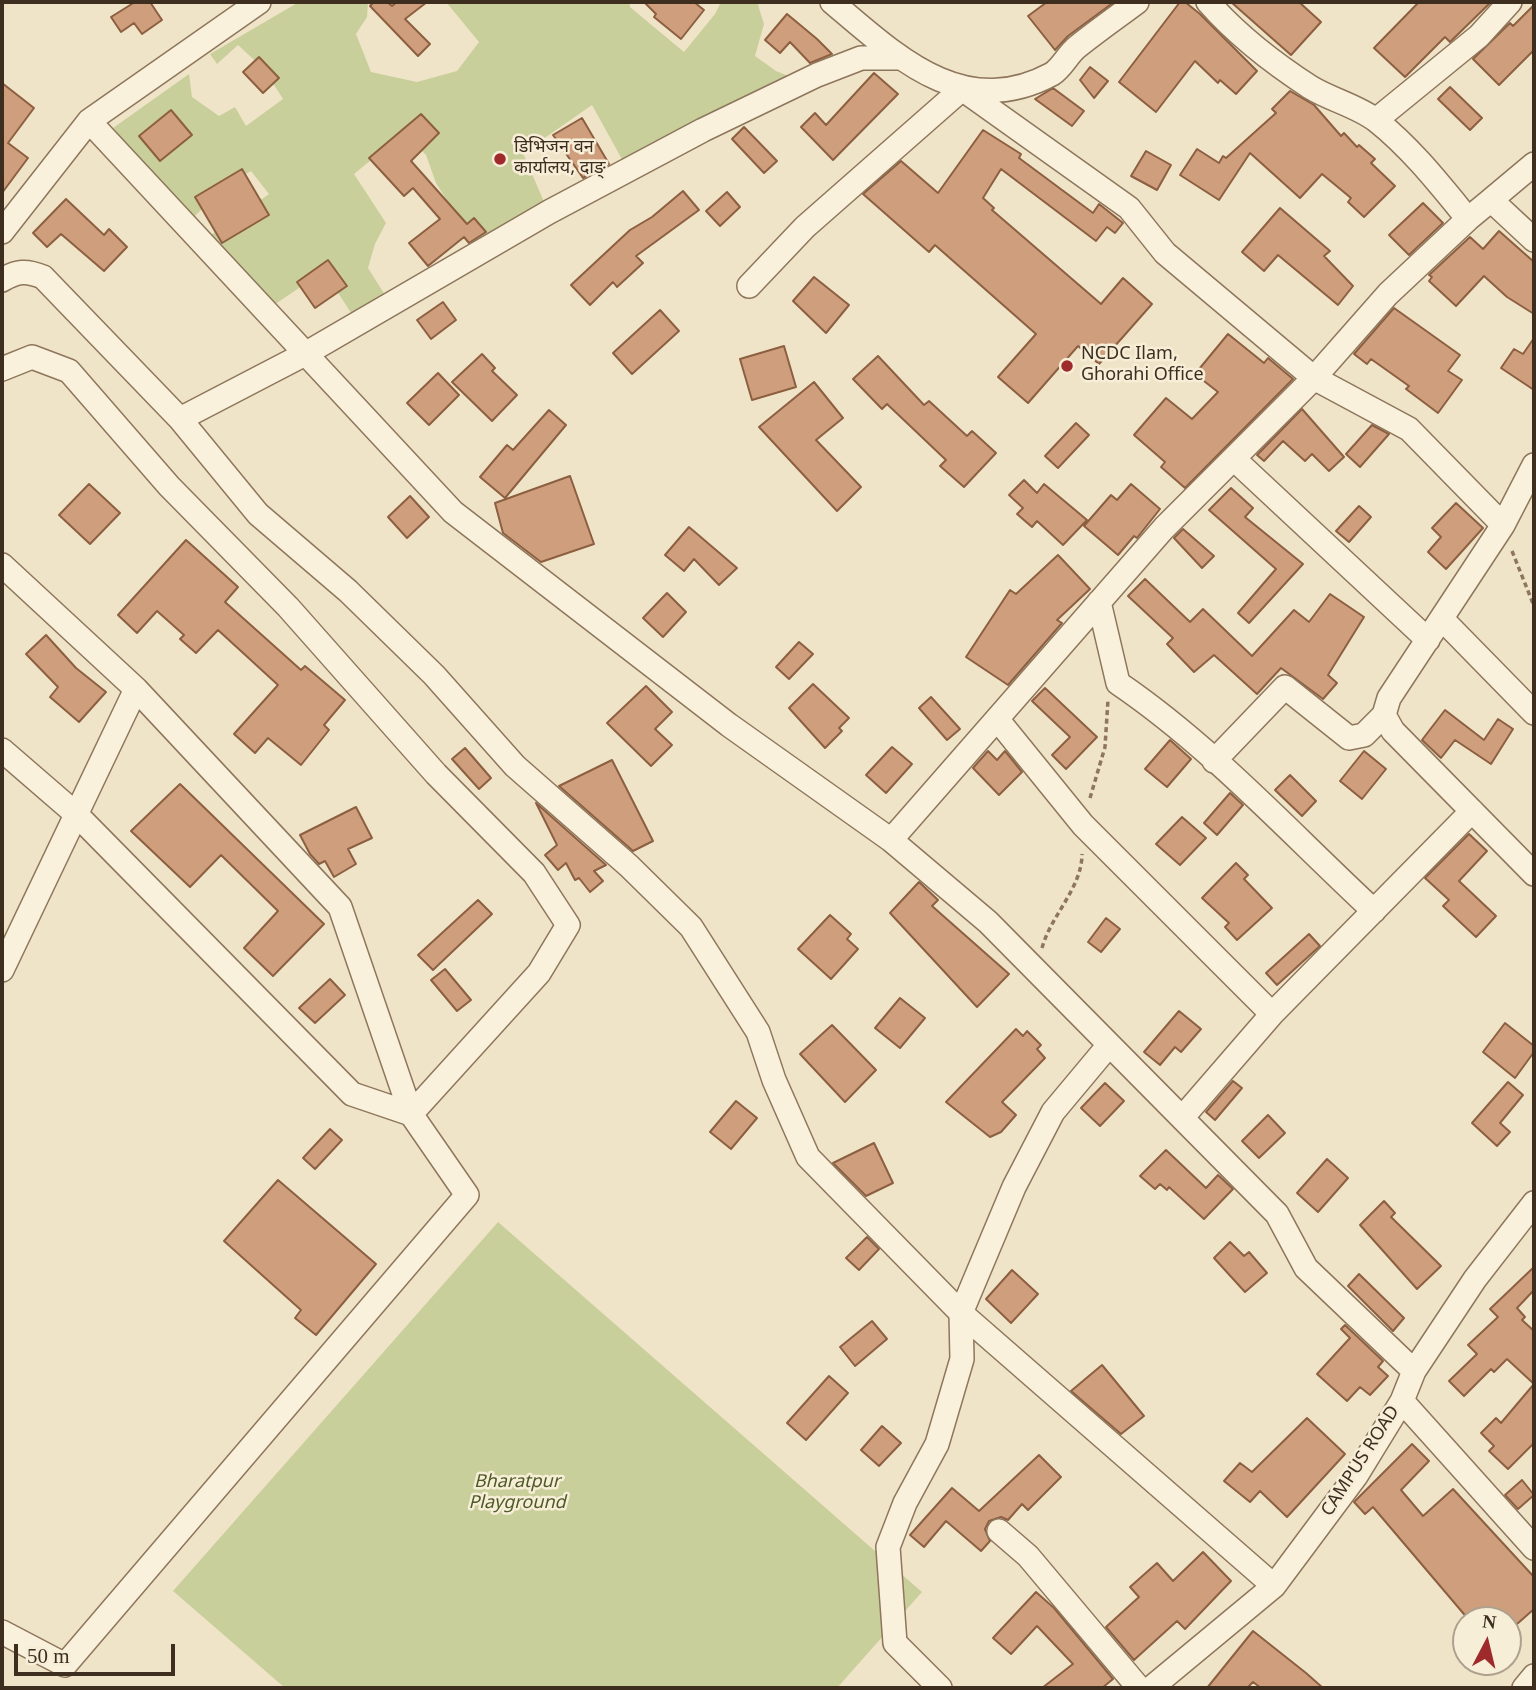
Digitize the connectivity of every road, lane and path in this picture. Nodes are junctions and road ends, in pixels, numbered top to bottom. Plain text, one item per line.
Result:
1 (259, 2) edge
2 (832, 2) edge
3 (1137, 2) edge
4 (1208, 2) edge
5 (1510, 2) edge
6 (899, 58) junction
7 (962, 89) junction
8 (1376, 120) junction
9 (89, 121) junction
10 (1534, 164) edge
11 (1491, 200) junction
12 (1468, 219) junction
13 (2, 232) edge
14 (1534, 240) edge
15 (2, 280) edge
16 (749, 286) dead end
17 (305, 354) junction
18 (2, 369) edge
19 (1314, 378) junction
20 (180, 419) junction
21 (1234, 459) junction
22 (1534, 466) edge
23 (1503, 526) junction
24 (2, 565) edge
25 (1099, 602) junction
26 (1534, 606) edge
27 (1442, 619) junction
28 (1428, 640) junction
29 (136, 688) junction
30 (1534, 713) edge
31 (1384, 715) junction
32 (997, 719) junction
33 (2, 750) edge
34 (1214, 761) junction
35 (1472, 811) junction
36 (76, 814) junction
37 (891, 840) junction
38 (1534, 874) edge
39 (1374, 911) junction
40 (2, 970) edge
41 (1272, 1014) junction
42 (1109, 1045) junction
43 (411, 1114) junction
44 (1182, 1118) junction
45 (1534, 1203) edge
46 (961, 1313) junction
47 (1414, 1371) junction
48 (1402, 1401) junction
49 (999, 1531) dead end
50 (1534, 1548) edge
51 (1275, 1586) junction
52 (2, 1632) edge
53 (1534, 1676) edge
54 (940, 1688) edge
55 (1139, 1688) edge
56 (1151, 1688) edge
57 (1524, 1688) edge

1 - 9 street
2 - 6 street
3 - 7 street
4 - 8 street
5 - 8 street
6 - 7 street
6 - 17 street
7 - 16 street
7 - 19 street
8 - 12 street
9 - 13 street
9 - 17 street
10 - 11 street
11 - 12 street
11 - 14 street
12 - 19 street
15 - 20 street
17 - 20 street
17 - 37 street
18 - 43 street
19 - 21 street
19 - 23 street
20 - 46 street
21 - 25 street
21 - 28 street
22 - 23 street
23 - 26 path
23 - 27 street
24 - 29 street
25 - 32 street
25 - 34 street
27 - 28 street
27 - 30 street
28 - 31 street
29 - 36 street
29 - 43 street
31 - 34 street
31 - 35 street
32 - 37 street
32 - 41 street
33 - 36 street
34 - 39 street
35 - 38 street
35 - 39 street
36 - 40 street
36 - 43 street
37 - 42 street
39 - 41 street
41 - 44 street
42 - 44 street
42 - 46 street
43 - 52 street
44 - 47 street
45 - 47 street, CAMPUS ROAD
46 - 51 street
46 - 54 street
47 - 48 street, CAMPUS ROAD
48 - 50 street
48 - 51 street, CAMPUS ROAD
49 - 55 street
51 - 56 street, CAMPUS ROAD
53 - 57 street

